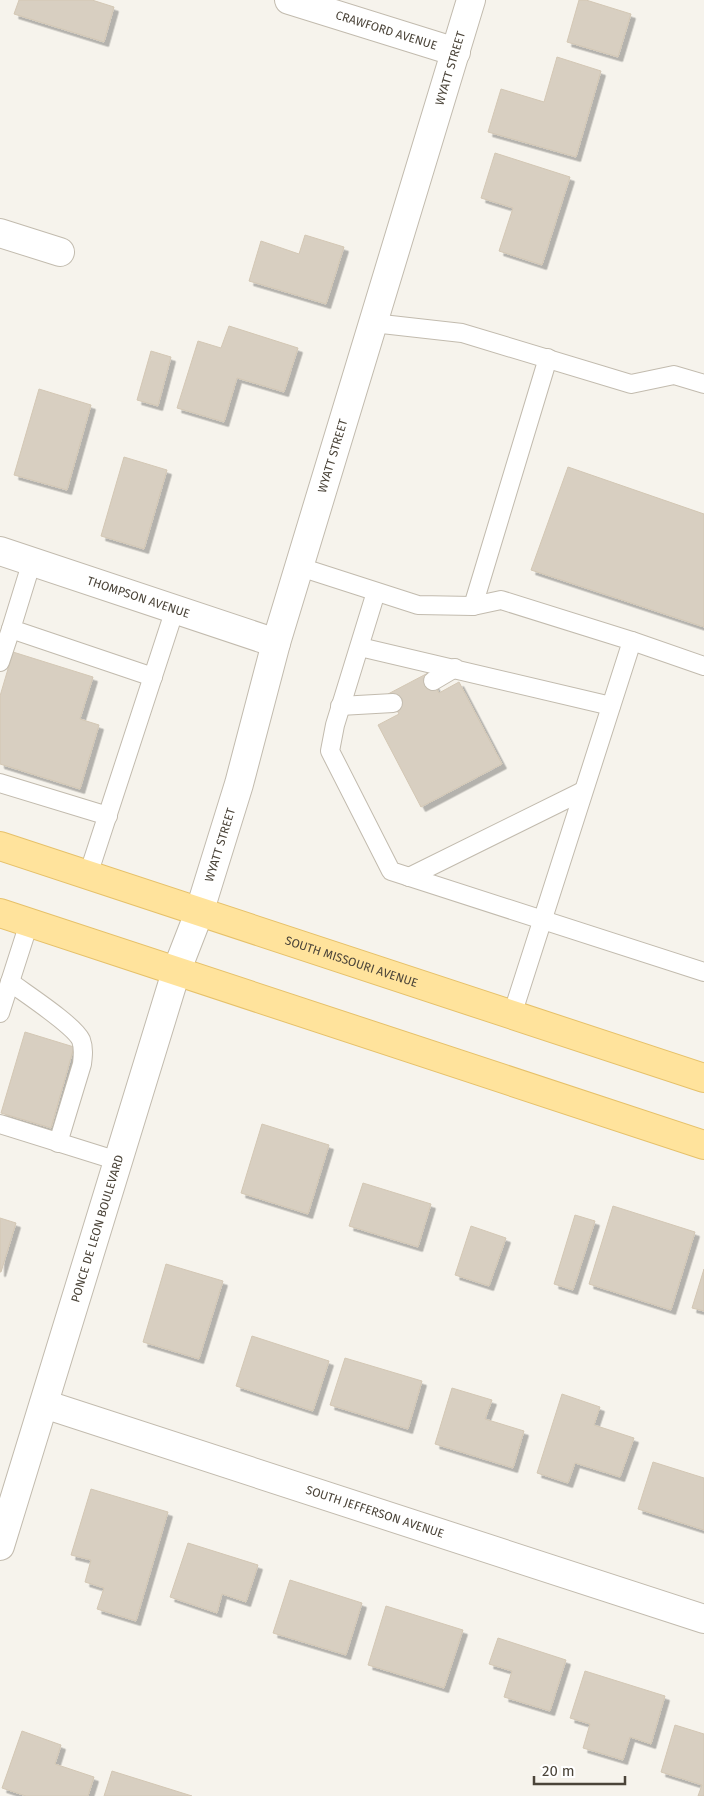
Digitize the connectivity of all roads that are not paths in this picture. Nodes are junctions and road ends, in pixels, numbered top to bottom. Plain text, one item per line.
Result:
1 (289, 0) edge
2 (471, 0) edge
3 (456, 52) junction
4 (0, 233) edge
5 (60, 252) dead end
6 (373, 323) junction
7 (548, 358) junction
8 (704, 384) edge
9 (0, 551) edge
10 (32, 561) junction
11 (300, 567) junction
12 (376, 592) junction
13 (473, 606) junction
14 (175, 609) junction
15 (11, 629) junction
16 (632, 641) junction
17 (276, 643) junction
18 (360, 646) junction
19 (0, 662) edge
20 (704, 666) edge
21 (455, 668) junction
22 (152, 677) junction
23 (433, 681) dead end
24 (392, 703) dead end
25 (340, 706) junction
26 (611, 706) junction
27 (0, 783) edge
28 (583, 791) junction
29 (108, 816) junction
30 (0, 846) edge
31 (88, 875) junction
32 (409, 877) junction
33 (0, 913) edge
34 (199, 913) junction
35 (544, 919) junction
36 (29, 923) junction
37 (176, 972) junction
38 (704, 972) edge
39 (10, 982) junction
40 (0, 1014) edge
41 (512, 1014) junction
42 (704, 1078) edge
43 (0, 1124) edge
44 (58, 1142) junction
45 (704, 1145) edge
46 (118, 1161) junction
47 (44, 1404) junction
48 (0, 1546) edge
49 (704, 1619) edge

1 - 3 street, CRAWFORD AVENUE
2 - 3 street, WYATT STREET
3 - 6 street, WYATT STREET
4 - 5 street
6 - 7 lane
6 - 11 street, WYATT STREET
7 - 8 lane
7 - 13 lane
9 - 10 street, THOMPSON AVENUE
10 - 14 street, THOMPSON AVENUE
10 - 15 lane
11 - 12 lane
11 - 17 street, WYATT STREET
12 - 13 lane
12 - 18 lane
13 - 16 lane
14 - 17 street, THOMPSON AVENUE
14 - 22 lane
15 - 19 lane
15 - 22 lane
16 - 20 lane
16 - 26 lane
17 - 34 street, WYATT STREET
18 - 21 lane
18 - 25 lane
21 - 23 lane
21 - 26 lane
22 - 29 lane
24 - 25 lane
25 - 32 lane
26 - 28 lane
27 - 29 lane
28 - 32 lane
28 - 35 lane
29 - 31 lane
30 - 31 main road, SOUTH MISSOURI AVENUE
31 - 34 main road, SOUTH MISSOURI AVENUE
32 - 35 lane
33 - 36 main road
34 - 37 street, PONCE DE LEON BOULEVARD
34 - 41 main road, SOUTH MISSOURI AVENUE
35 - 38 lane
35 - 41 lane
36 - 37 main road
36 - 39 lane
37 - 45 main road
37 - 46 street, PONCE DE LEON BOULEVARD
39 - 40 lane
39 - 44 lane
41 - 42 main road, SOUTH MISSOURI AVENUE
43 - 44 lane
44 - 46 lane
46 - 47 street, PONCE DE LEON BOULEVARD
47 - 48 street, PONCE DE LEON BOULEVARD
47 - 49 street, SOUTH JEFFERSON AVENUE

